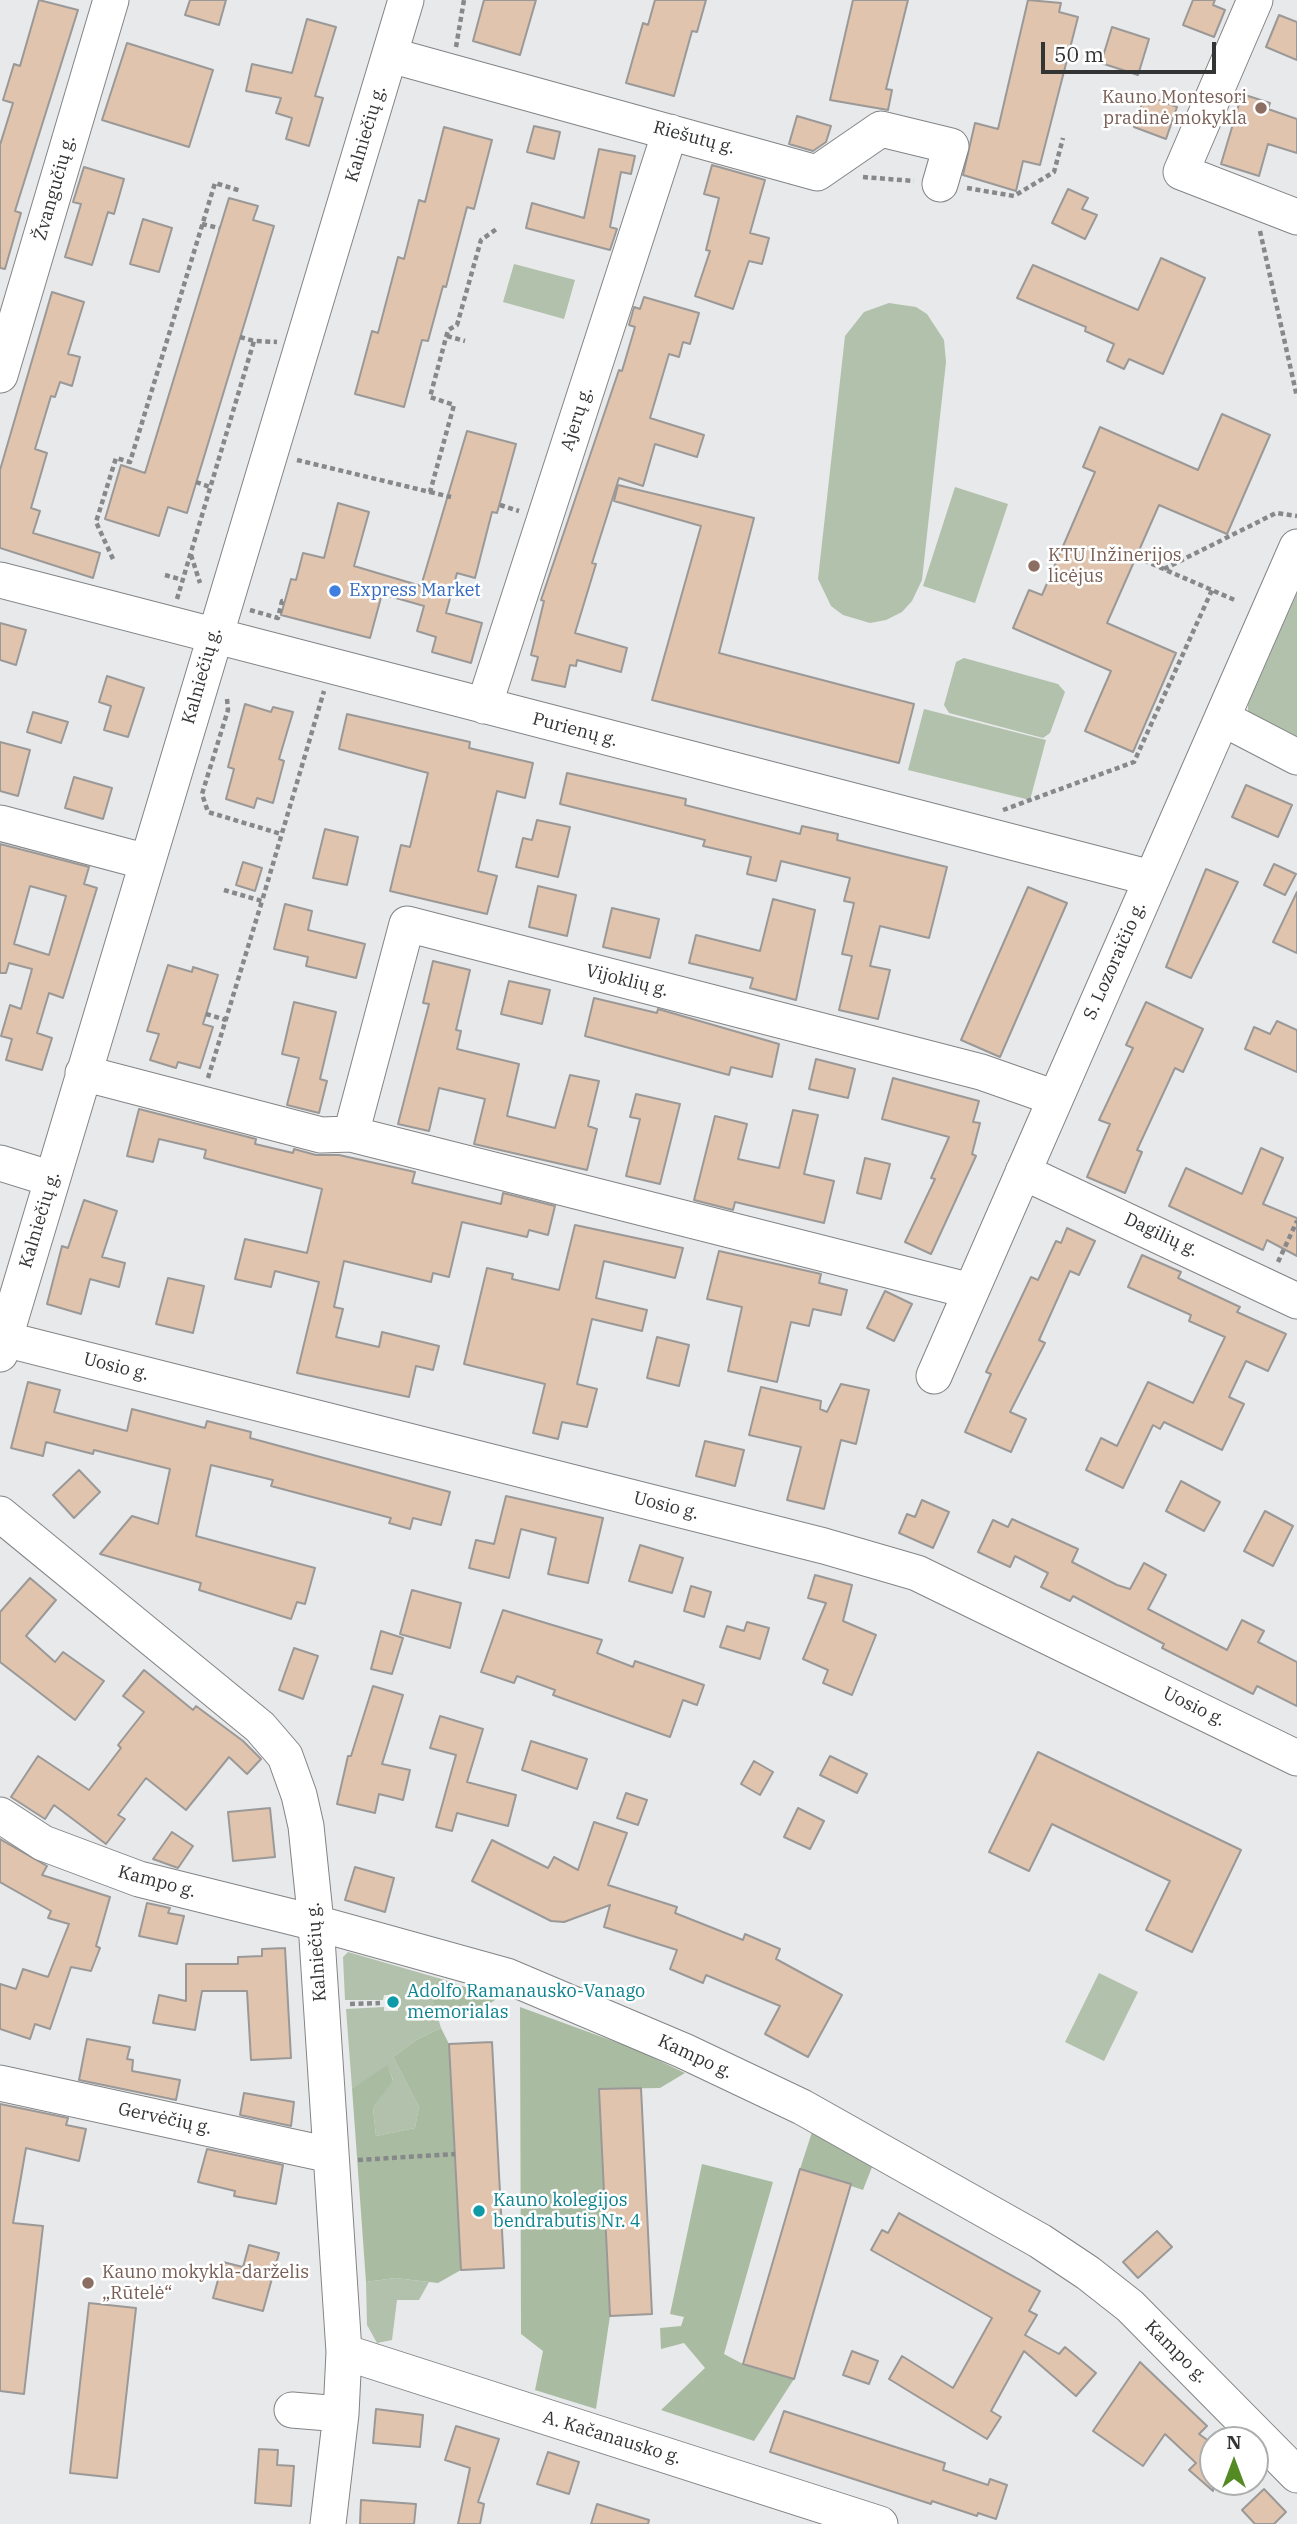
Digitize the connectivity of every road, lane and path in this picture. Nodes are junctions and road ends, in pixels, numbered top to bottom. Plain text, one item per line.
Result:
1 (111, 0) edge
2 (406, 0) edge
3 (464, 0) edge
4 (1255, 0) edge
5 (390, 55) junction
6 (452, 72) junction
7 (670, 132) junction
8 (940, 184) dead end
9 (241, 191) dead end
10 (1297, 217) edge
11 (202, 224) junction
12 (219, 228) dead end
13 (498, 228) dead end
14 (1260, 231) dead end
15 (6, 330) edge
16 (447, 335) junction
17 (240, 337) dead end
18 (254, 341) junction
19 (465, 341) dead end
20 (302, 344) junction
21 (0, 375) edge
22 (1297, 397) edge
23 (269, 454) junction
24 (196, 482) dead end
25 (210, 487) junction
26 (430, 492) junction
27 (451, 497) dead end
28 (1297, 516) edge
29 (1297, 547) edge
30 (190, 554) junction
31 (1136, 557) dead end
32 (113, 559) dead end
33 (1164, 569) junction
34 (165, 575) dead end
35 (0, 580) edge
36 (183, 580) junction
37 (202, 587) dead end
38 (1212, 590) junction
39 (1237, 601) dead end
40 (185, 605) dead end
41 (214, 636) junction
42 (331, 666) junction
43 (228, 687) dead end
44 (484, 706) junction
45 (1222, 718) junction
46 (1297, 757) edge
47 (998, 811) dead end
48 (0, 823) edge
49 (281, 834) junction
50 (147, 862) junction
51 (1151, 878) junction
52 (224, 890) dead end
53 (262, 901) junction
54 (206, 1014) dead end
55 (226, 1020) junction
56 (83, 1073) junction
57 (1055, 1098) junction
58 (200, 1104) junction
59 (351, 1134) junction
60 (0, 1163) edge
61 (1023, 1172) junction
62 (52, 1179) junction
63 (1297, 1221) edge
64 (971, 1291) junction
65 (1282, 1293) edge
66 (2, 1346) edge
67 (934, 1377) dead end
68 (0, 1514) edge
69 (1297, 1758) edge
70 (0, 1815) edge
71 (316, 1923) junction
72 (0, 2083) edge
73 (455, 2154) dead end
74 (331, 2158) junction
75 (344, 2353) junction
76 (292, 2410) dead end
77 (341, 2414) junction
78 (1297, 2474) edge
79 (328, 2524) edge
80 (880, 2524) edge

1 - 15 street, Žvangučių g.
2 - 5 street, Kalniečių g.
3 - 6 path
4 - 10 street
5 - 6 street, Riešutų g.
5 - 20 street, Kalniečių g.
6 - 7 street, Riešutų g.
7 - 8 street, Riešutų g.
7 - 44 street, Ajerų g.
9 - 11 path
11 - 12 path
11 - 32 path
13 - 16 path
14 - 22 path
15 - 21 street, Žvangučių g.
16 - 19 path
16 - 26 path
17 - 18 path
18 - 20 path
18 - 25 path
20 - 23 street, Kalniečių g.
23 - 26 path
23 - 41 street, Kalniečių g.
24 - 25 path
25 - 30 path
26 - 27 path
28 - 33 path
29 - 45 street, S. Lozoraičio g.
30 - 36 path
30 - 37 path
31 - 33 path
33 - 38 path
34 - 36 path
35 - 41 street, Purienų g.
36 - 40 path
38 - 39 path
38 - 47 path
41 - 42 street, Purienų g.
41 - 50 street, Kalniečių g.
42 - 44 street, Purienų g.
42 - 49 path
43 - 49 path
44 - 51 street, Purienų g.
45 - 46 street
45 - 51 street, S. Lozoraičio g.
48 - 50 street
49 - 53 path
50 - 56 street, Kalniečių g.
51 - 57 street, S. Lozoraičio g.
52 - 53 path
53 - 55 path
54 - 55 path
55 - 58 path
56 - 58 street
56 - 62 street, Kalniečių g.
57 - 59 street, Vijoklių g.
57 - 61 street, S. Lozoraičio g.
58 - 59 street
59 - 64 street
60 - 62 street
61 - 64 street, S. Lozoraičio g.
61 - 65 street, Dagilių g.
62 - 66 street, Kalniečių g.
63 - 65 path
64 - 67 street, S. Lozoraičio g.
66 - 69 street, Uosio g.
68 - 71 street, Kalniečių g.
70 - 71 street, Kampo g.
71 - 74 street, Kalniečių g.
71 - 78 street, Kampo g.
72 - 74 street, Gervėčių g.
73 - 74 path
74 - 75 street, Kalniečių g.
75 - 77 street, Kalniečių g.
75 - 80 street, A. Kačanausko g.
76 - 77 street
77 - 79 street, Kalniečių g.

